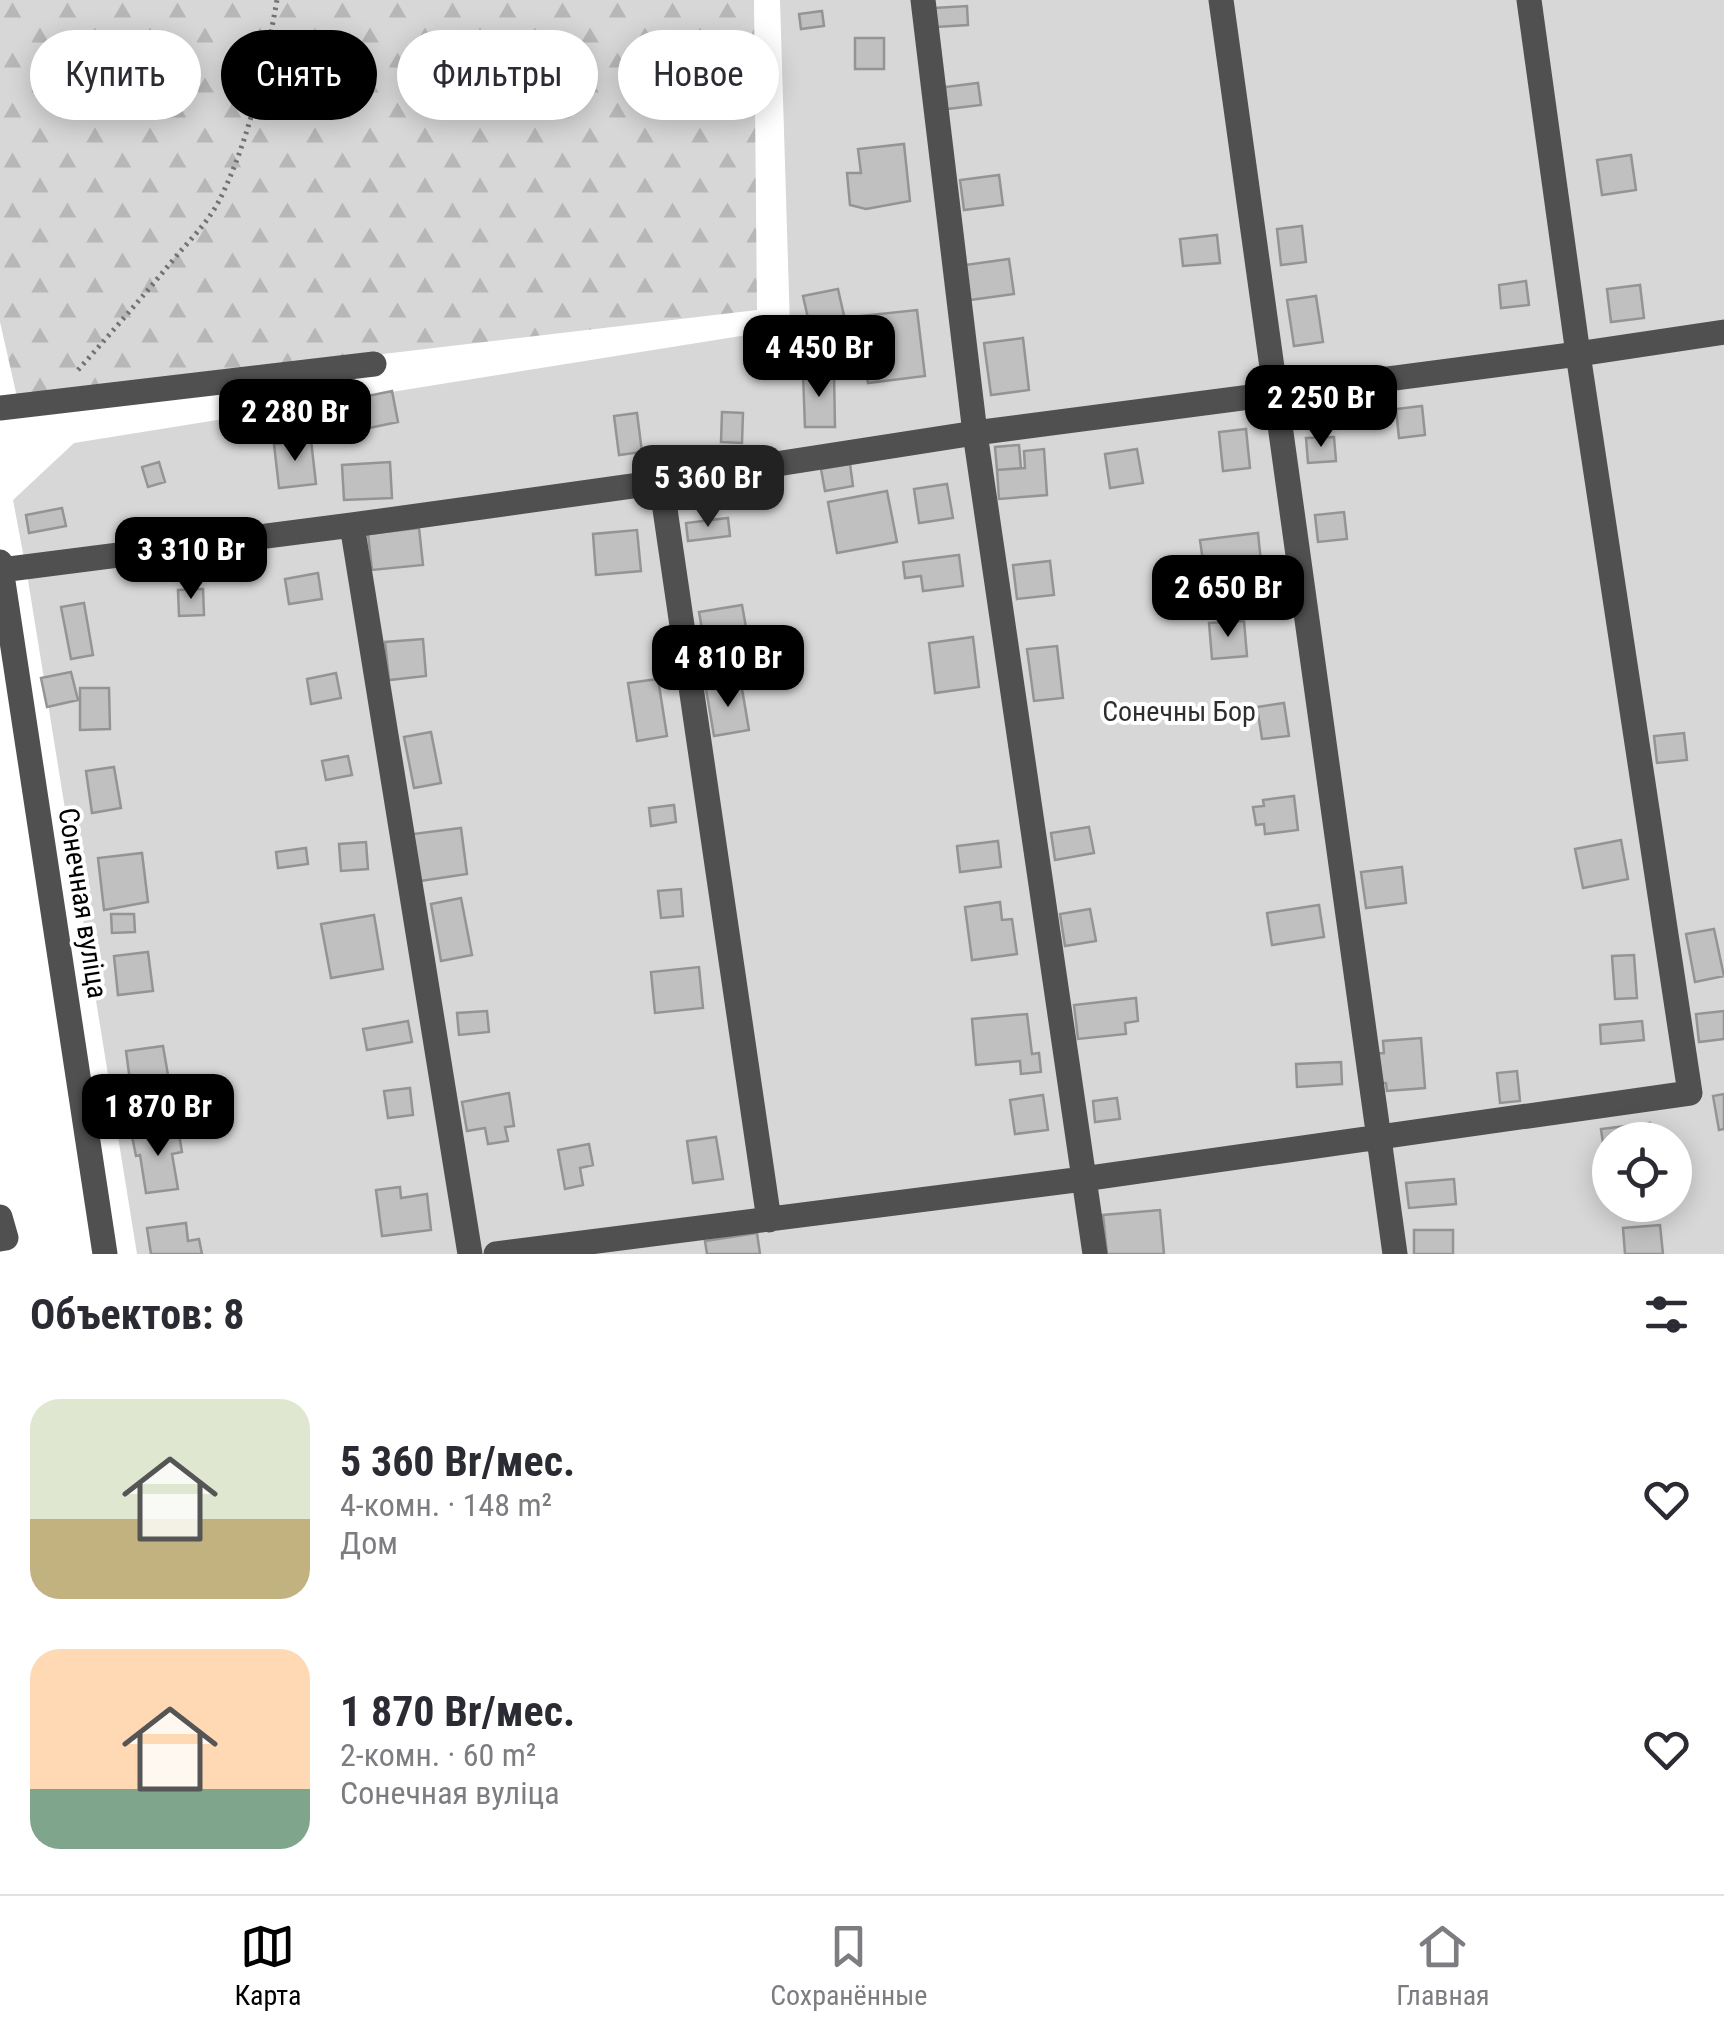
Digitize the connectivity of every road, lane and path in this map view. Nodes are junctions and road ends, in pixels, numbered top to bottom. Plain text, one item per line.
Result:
1 (277, 0) edge
2 (923, 0) edge
3 (1222, 0) edge
4 (1529, 0) edge
5 (1724, 332) edge
6 (1578, 354) junction
7 (374, 364) dead end
8 (1274, 394) junction
9 (49, 402) junction
10 (0, 408) edge
11 (975, 433) junction
12 (661, 482) junction
13 (352, 524) junction
14 (0, 562) edge
15 (1, 570) edge
16 (1379, 1137) junction
17 (1083, 1179) junction
18 (0, 1217) edge
19 (768, 1220) junction
20 (0, 1239) edge
21 (105, 1254) edge
22 (470, 1254) edge
23 (496, 1254) edge
24 (1094, 1254) edge
25 (1395, 1254) edge

1 - 9 path
2 - 11 street
3 - 8 street
4 - 6 street
5 - 6 street
6 - 8 street
6 - 16 street
7 - 9 street
8 - 11 street
8 - 16 street
9 - 10 street
11 - 12 street
11 - 17 street
12 - 13 street
12 - 19 street
13 - 15 street
13 - 22 street
14 - 15 street, Сонечная вуліца
15 - 21 street, Сонечная вуліца
16 - 17 street
16 - 25 street
17 - 19 street
17 - 24 street
18 - 20 street
19 - 23 street

